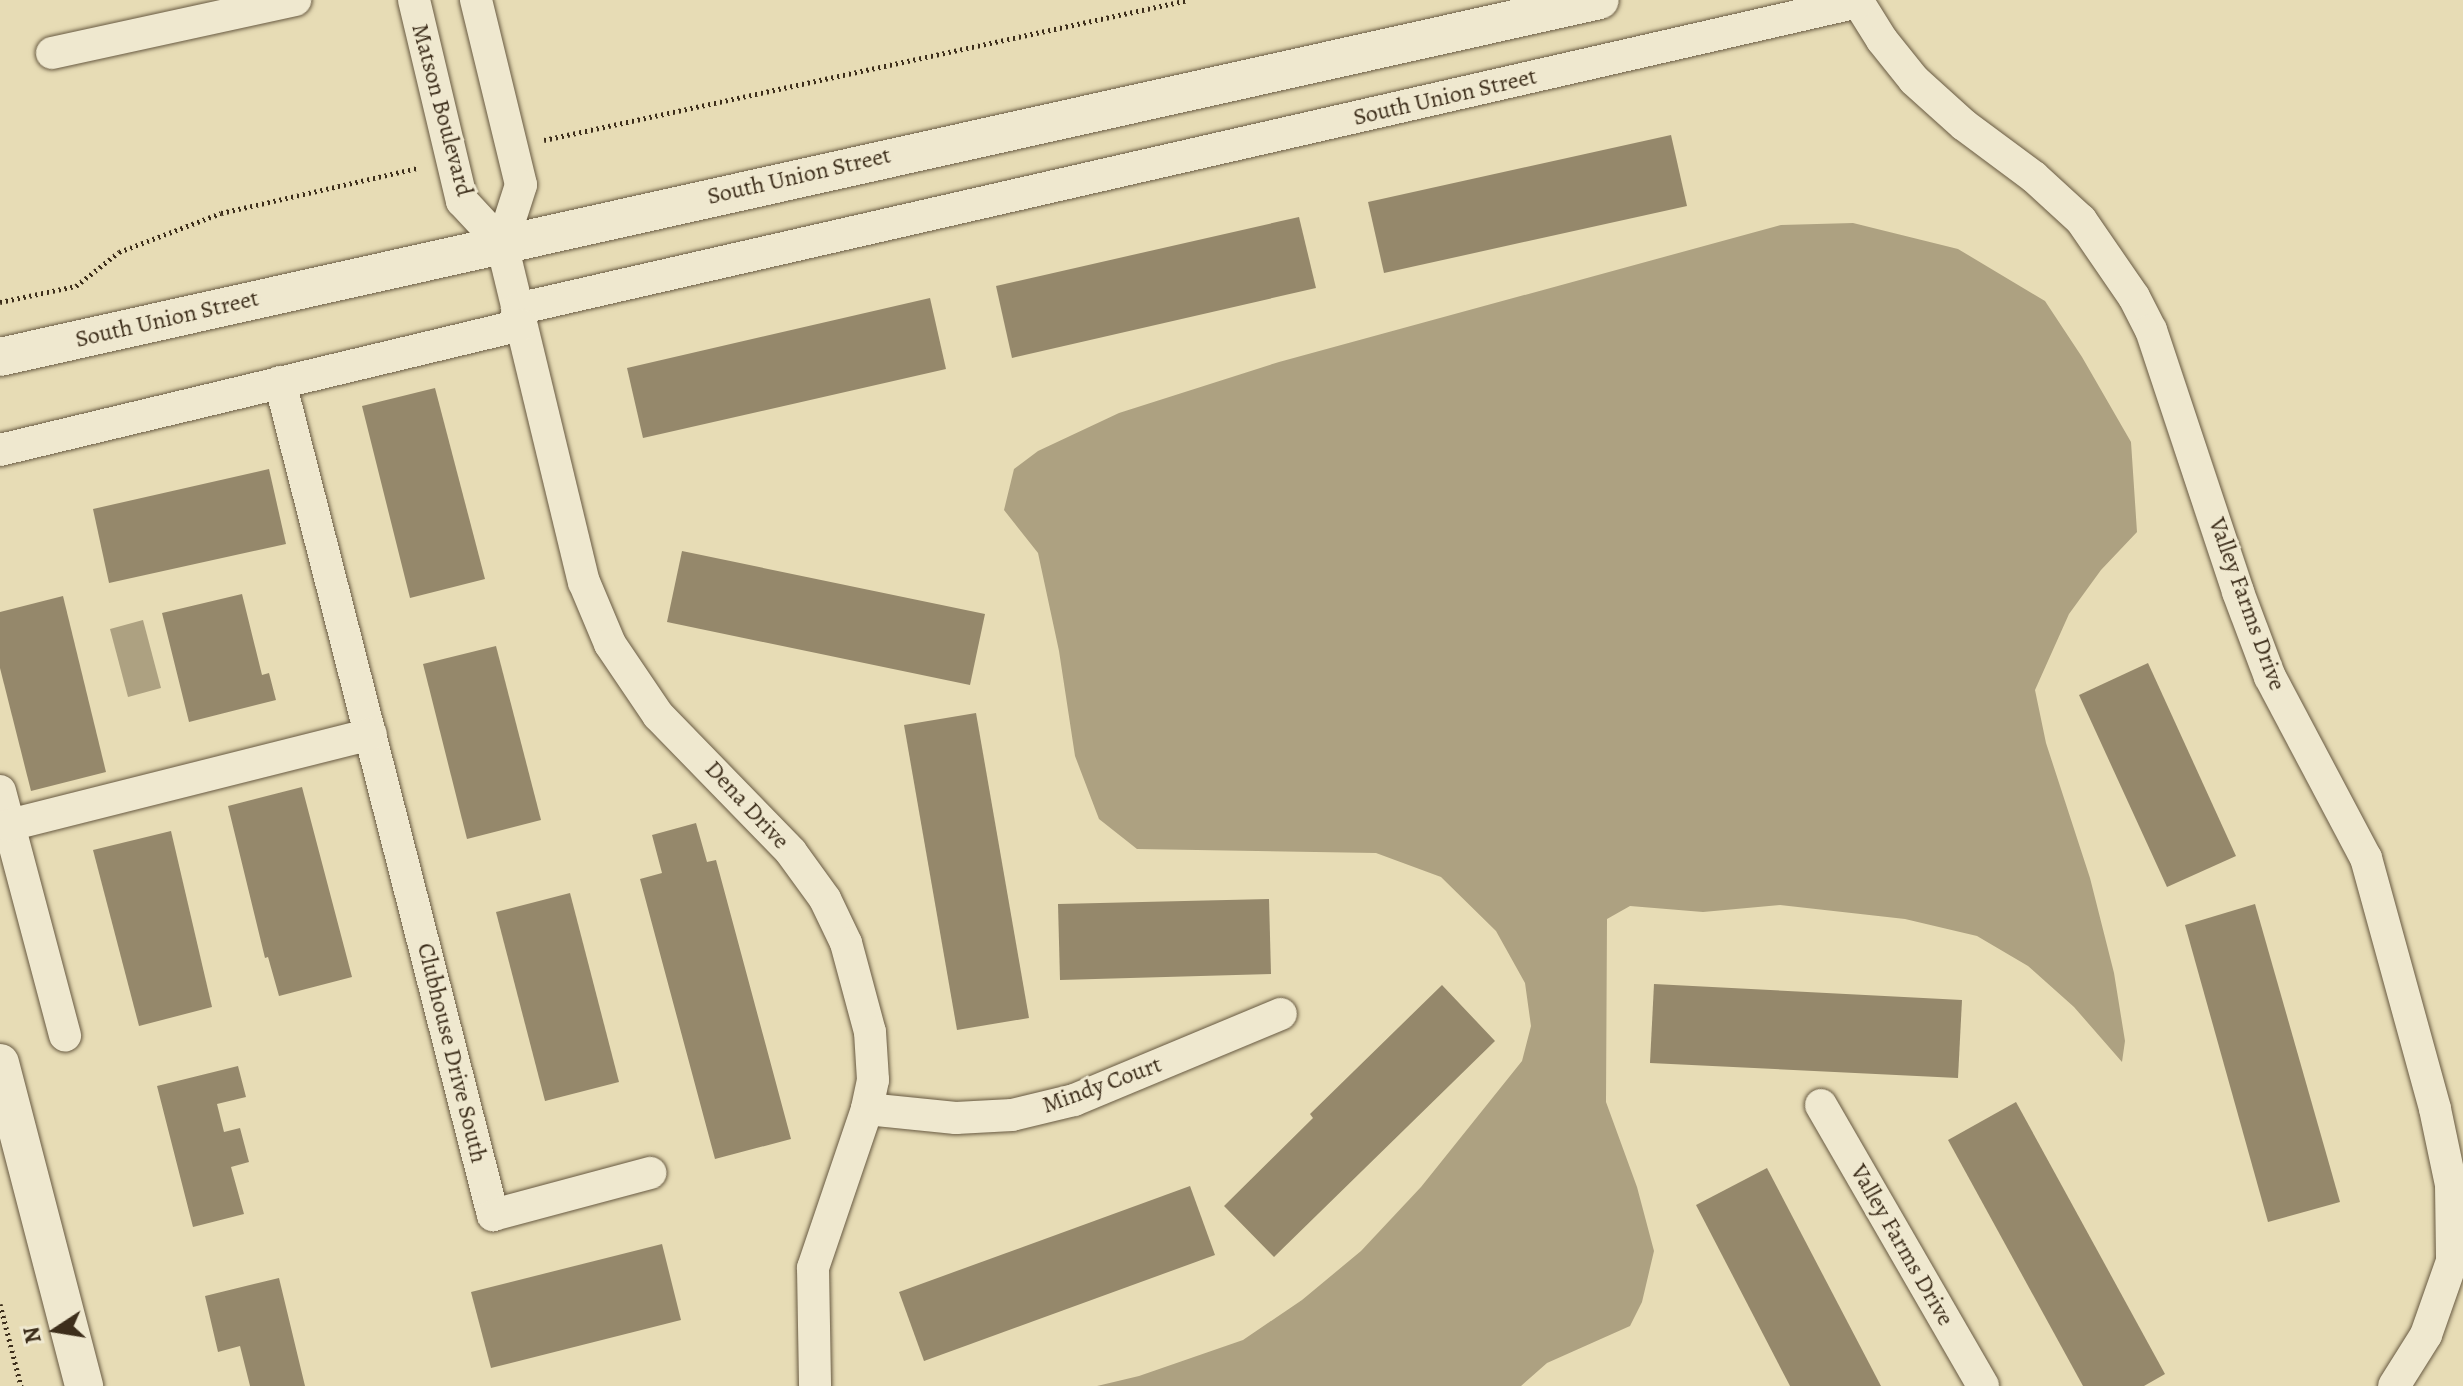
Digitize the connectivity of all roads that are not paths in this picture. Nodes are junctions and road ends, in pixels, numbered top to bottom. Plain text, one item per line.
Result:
1 (295, 0) edge
2 (414, 0) edge
3 (476, 0) edge
4 (1600, 0) edge
5 (1857, 1) edge
6 (253, 5) edge
7 (52, 53) dead end
8 (502, 244) junction
9 (519, 317) junction
10 (0, 357) edge
11 (280, 382) junction
12 (0, 450) edge
13 (371, 734) junction
14 (0, 791) edge
15 (9, 825) junction
16 (1281, 1014) dead end
17 (65, 1035) dead end
18 (0, 1063) edge
19 (1821, 1105) dead end
20 (867, 1109) junction
21 (650, 1173) dead end
22 (84, 1386) edge
23 (815, 1386) edge
24 (1983, 1386) edge
25 (2394, 1386) edge

1 - 6 street
2 - 8 street, Matson Boulevard
3 - 8 street
4 - 8 street, South Union Street
5 - 9 street, South Union Street
5 - 25 street, Valley Farms Drive
6 - 7 street
8 - 9 street, Dena Drive
8 - 10 street, South Union Street
9 - 11 street, South Union Street
9 - 20 street, Dena Drive
11 - 12 street, South Union Street
11 - 13 street, Clubhouse Drive South
13 - 15 street
13 - 21 street, Clubhouse Drive South
14 - 15 street
15 - 17 street
16 - 20 street, Mindy Court
18 - 22 street
19 - 24 street, Valley Farms Drive
20 - 23 street, Dena Drive

